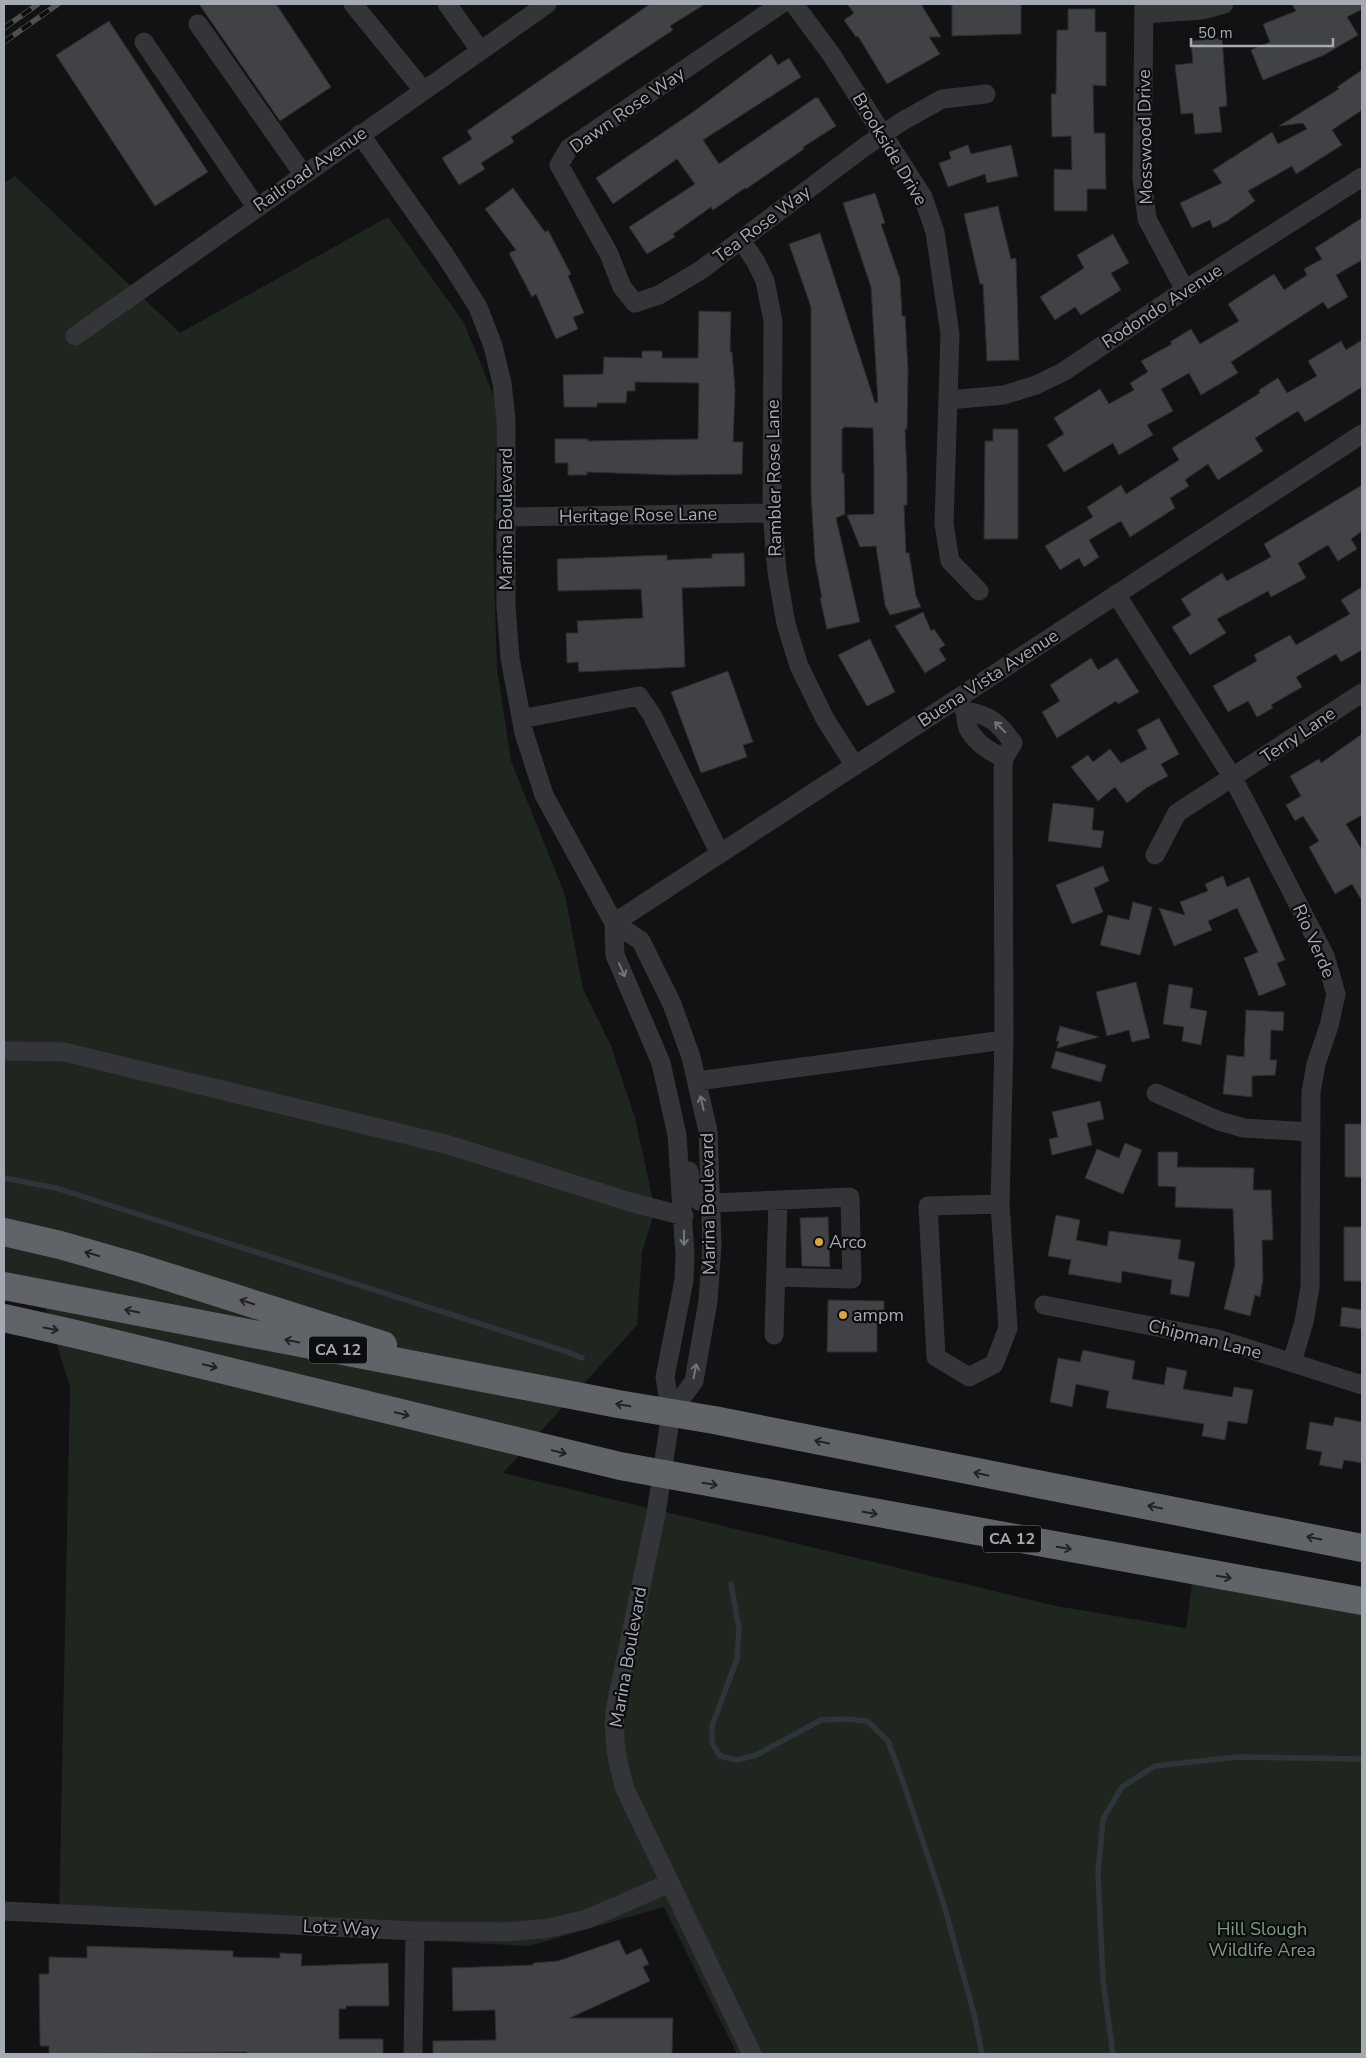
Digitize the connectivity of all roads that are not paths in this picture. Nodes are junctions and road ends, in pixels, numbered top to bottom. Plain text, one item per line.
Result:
1 (353, 4) edge
2 (447, 4) edge
3 (547, 4) edge
4 (781, 4) edge
5 (794, 4) edge
6 (1224, 4) edge
7 (1144, 9) edge
8 (198, 24) dead end
9 (144, 42) dead end
10 (480, 50) junction
11 (422, 90) junction
12 (986, 94) dead end
13 (360, 134) junction
14 (883, 134) junction
15 (303, 174) junction
16 (1362, 177) edge
17 (256, 207) junction
18 (741, 240) junction
19 (1185, 290) junction
20 (635, 302) joint
21 (75, 336) dead end
22 (949, 400) junction
23 (1362, 434) edge
24 (772, 513) junction
25 (505, 517) junction
26 (979, 591) dead end
27 (1116, 594) junction
28 (1362, 692) edge
29 (962, 705) junction
30 (521, 719) junction
31 (1004, 758) junction
32 (855, 766) junction
33 (1233, 778) junction
34 (720, 854) junction
35 (1155, 855) dead end
36 (614, 923) junction
37 (1004, 1040) junction
38 (4, 1051) edge
39 (696, 1080) junction
40 (1156, 1093) dead end
41 (1311, 1132) junction
42 (680, 1155) junction
43 (778, 1200) junction
44 (712, 1203) junction
45 (1000, 1204) junction
46 (684, 1216) junction
47 (4, 1232) edge
48 (776, 1277) junction
49 (4, 1286) edge
50 (1044, 1305) dead end
51 (4, 1318) edge
52 (774, 1335) dead end
53 (1292, 1362) junction
54 (441, 1370) junction
55 (1362, 1385) edge
56 (672, 1413) junction
57 (662, 1475) junction
58 (1362, 1548) edge
59 (1362, 1601) edge
60 (670, 1884) junction
61 (4, 1911) edge
62 (415, 1931) junction
63 (413, 2054) edge
64 (752, 2054) edge

1 - 11 street
2 - 10 street
3 - 10 street, Railroad Avenue
4 - 20 street, Dawn Rose Way
5 - 14 street, Brookside Drive
6 - 7 street
7 - 19 street, Mosswood Drive
8 - 15 street
9 - 17 street
10 - 11 street, Railroad Avenue
11 - 13 street, Railroad Avenue
12 - 14 street, Tea Rose Way
13 - 15 street, Railroad Avenue
13 - 25 street, Marina Boulevard
14 - 18 street, Tea Rose Way
14 - 22 street, Brookside Drive
15 - 17 street, Railroad Avenue
16 - 19 street, Rodondo Avenue
17 - 21 street, Railroad Avenue
18 - 20 street, Tea Rose Way
18 - 24 street, Rambler Rose Lane
19 - 22 street, Rodondo Avenue
22 - 26 street, Brookside Drive
23 - 27 street, Buena Vista Avenue
24 - 25 street, Heritage Rose Lane
24 - 32 street, Rambler Rose Lane
25 - 30 street, Marina Boulevard
27 - 29 street, Buena Vista Avenue
27 - 33 street, Rio Verde
28 - 33 street, Terry Lane
29 - 31 street
31 -> 29 street
29 - 32 street, Buena Vista Avenue
30 - 34 street
30 - 36 street, Marina Boulevard
31 - 37 street
32 - 34 street, Buena Vista Avenue
33 - 35 street, Terry Lane
33 - 41 street, Rio Verde
34 - 36 street, Buena Vista Avenue
36 - 39 street, Marina Boulevard
36 -> 42 street, Marina Boulevard
37 - 39 street
37 - 45 street
38 - 46 street
44 -> 39 street, Marina Boulevard
40 - 41 street
41 - 53 street, Rio Verde
42 - 44 street
42 - 46 street, Marina Boulevard
43 - 44 street
43 - 48 street
43 - 48 street
56 -> 44 street, Marina Boulevard
45 - 45 street
46 -> 56 street, Marina Boulevard
54 -> 47 highway
48 - 52 street
54 -> 49 highway, CA 12
50 - 53 street, Chipman Lane
51 -> 57 highway, CA 12
53 - 55 street, Chipman Lane
56 -> 54 highway, CA 12
56 - 57 street, Marina Boulevard
58 -> 56 highway, CA 12
57 -> 59 highway, CA 12
57 - 60 street, Marina Boulevard
60 - 62 street, Lotz Way
60 - 64 street, Marina Boulevard
61 - 62 street, Lotz Way
62 - 63 street

